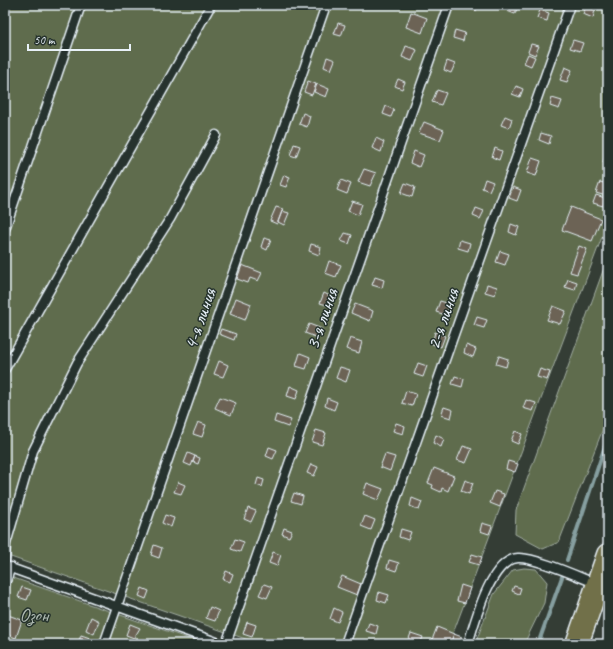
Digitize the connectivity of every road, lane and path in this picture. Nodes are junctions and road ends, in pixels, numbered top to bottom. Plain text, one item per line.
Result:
1 (81, 5) edge
2 (211, 5) edge
3 (326, 5) edge
4 (449, 5) edge
5 (570, 5) edge
6 (216, 135) dead end
7 (5, 229) edge
8 (5, 369) edge
9 (608, 555) edge
10 (5, 559) edge
11 (8, 566) edge
12 (5, 584) edge
13 (597, 585) junction
14 (118, 606) junction
15 (104, 644) edge
16 (222, 644) edge
17 (226, 644) edge
18 (345, 644) edge
19 (468, 644) edge
20 (576, 644) edge

1 - 7 lane
2 - 8 lane
3 - 14 lane, 4-я линия
4 - 17 lane, 3-я линия
5 - 18 lane, 2-я линия
6 - 10 lane
9 - 13 main road
11 - 12 lane
11 - 14 lane
13 - 19 lane
13 - 20 main road
14 - 15 lane, 4-я линия
14 - 16 lane

